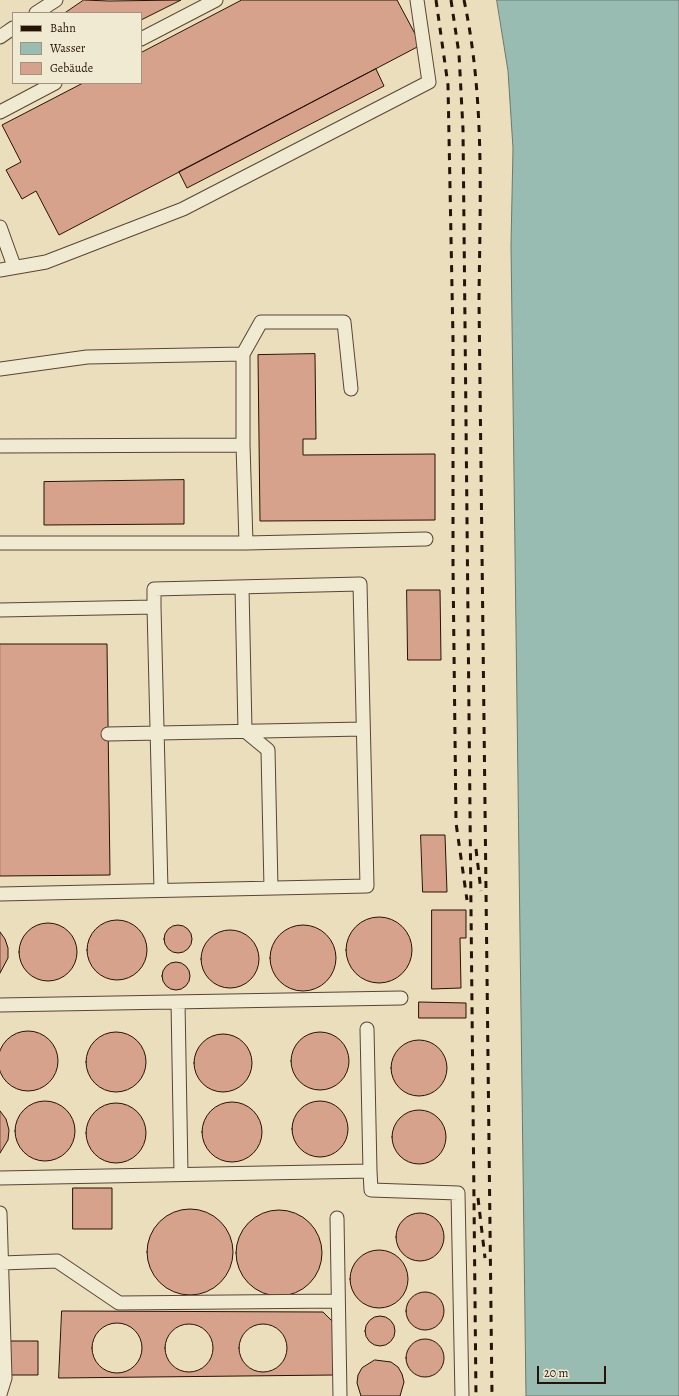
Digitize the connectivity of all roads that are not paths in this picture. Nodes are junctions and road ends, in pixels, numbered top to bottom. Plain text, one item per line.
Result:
1 (56, 0) edge
2 (216, 0) edge
3 (417, 0) edge
4 (38, 12) edge
5 (12, 29) edge
6 (0, 37) edge
7 (142, 38) edge
8 (53, 84) edge
9 (0, 112) edge
10 (0, 227) edge
11 (14, 266) junction
12 (0, 270) edge
13 (243, 354) junction
14 (0, 369) edge
15 (351, 389) dead end
16 (243, 445) junction
17 (0, 446) edge
18 (426, 539) dead end
19 (0, 543) edge
20 (246, 543) junction
21 (242, 587) junction
22 (154, 607) junction
23 (0, 610) edge
24 (364, 729) junction
25 (245, 731) junction
26 (157, 733) junction
27 (108, 734) dead end
28 (271, 888) junction
29 (161, 890) junction
30 (0, 894) edge
31 (401, 998) dead end
32 (178, 1002) junction
33 (0, 1005) edge
34 (367, 1028) dead end
35 (370, 1171) junction
36 (181, 1174) junction
37 (0, 1178) edge
38 (0, 1212) edge
39 (337, 1218) dead end
40 (2, 1262) junction
41 (338, 1301) junction
42 (5, 1378) junction
43 (0, 1394) edge
44 (6, 1396) edge
45 (340, 1396) edge
46 (462, 1396) edge

1 - 4 lane
2 - 7 lane
3 - 11 lane
5 - 6 lane
8 - 9 lane
10 - 11 lane
11 - 12 lane
13 - 14 lane
13 - 15 lane
13 - 16 lane
16 - 17 lane
16 - 20 lane
18 - 20 lane
19 - 20 lane
21 - 22 lane
21 - 24 lane
21 - 25 lane
22 - 23 lane
22 - 26 lane
24 - 25 lane
24 - 28 lane
25 - 26 lane
25 - 28 lane
26 - 27 lane
26 - 29 lane
28 - 29 lane
29 - 30 lane
31 - 32 lane
32 - 33 lane
32 - 36 lane
34 - 35 lane
35 - 36 lane
35 - 46 lane
36 - 37 lane
38 - 40 lane
39 - 41 lane
40 - 41 lane
40 - 42 lane
41 - 45 lane
42 - 43 lane
42 - 44 lane

